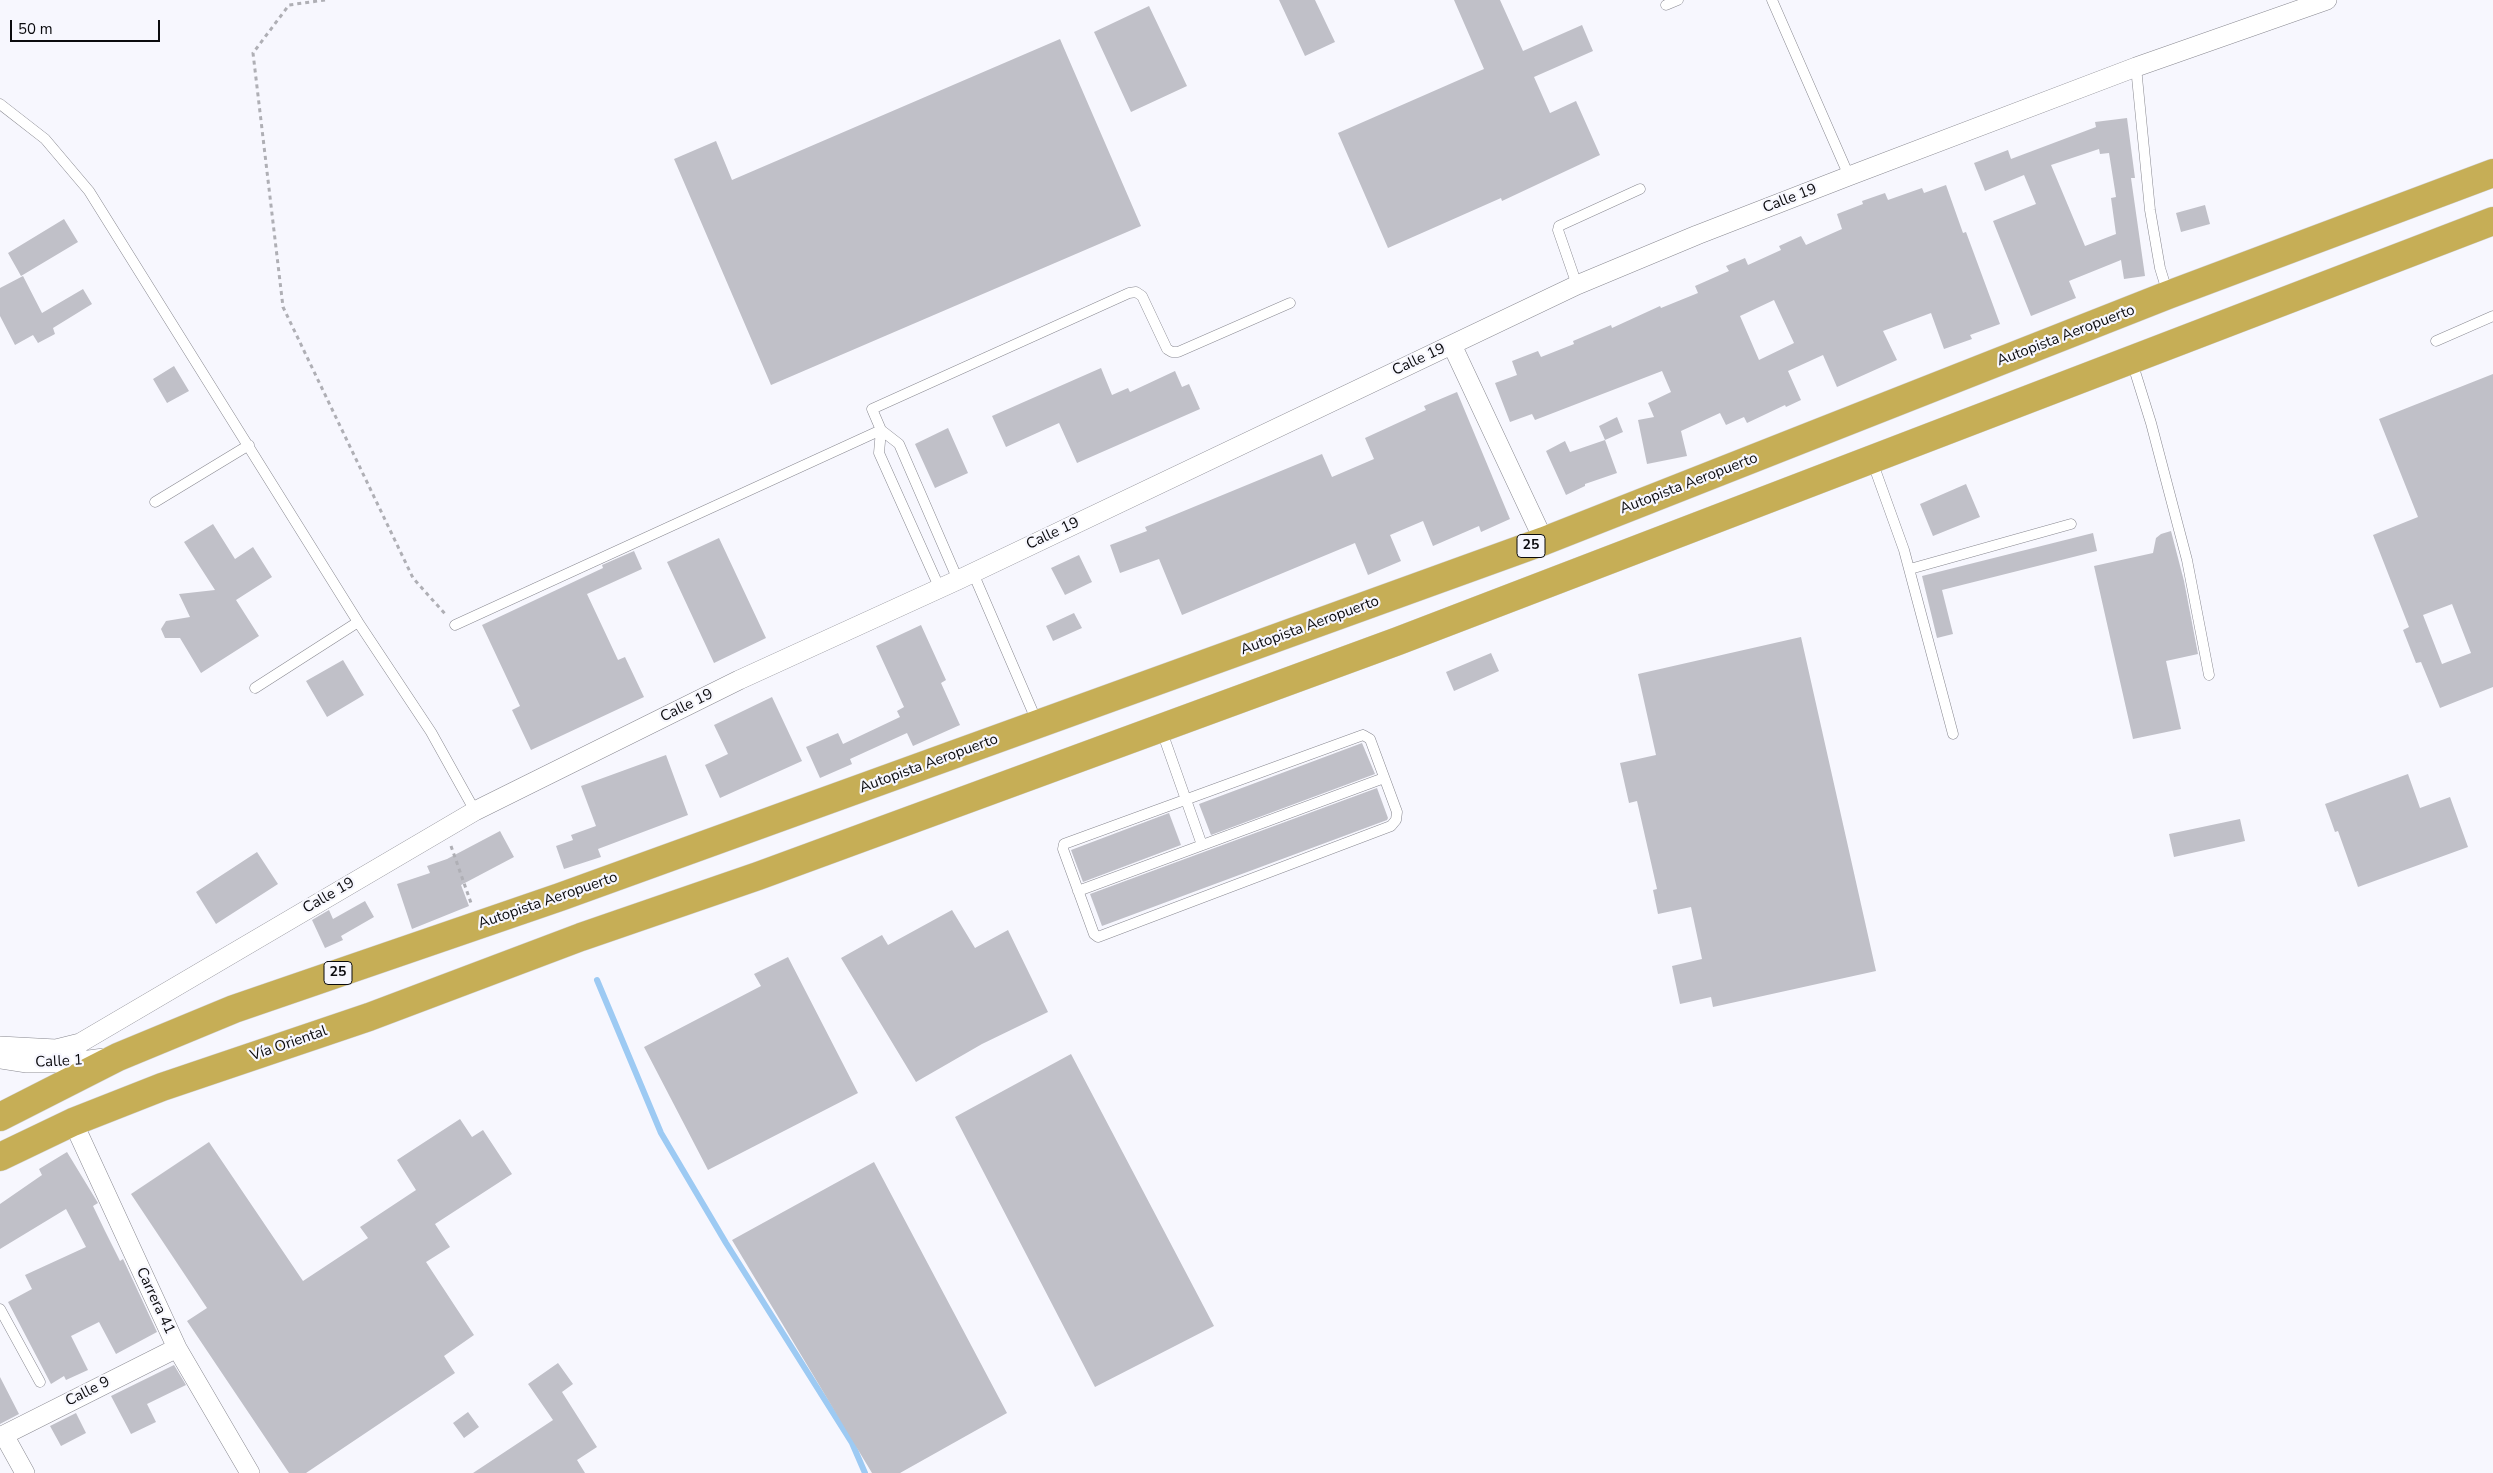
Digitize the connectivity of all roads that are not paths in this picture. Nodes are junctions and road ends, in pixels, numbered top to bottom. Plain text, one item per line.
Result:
1 (1678, 0) edge
2 (1772, 0) edge
3 (2327, 0) edge
4 (1666, 5) dead end
5 (2136, 67) junction
6 (0, 104) edge
7 (2493, 173) edge
8 (1848, 176) junction
9 (1640, 189) dead end
10 (2493, 221) edge
11 (1578, 285) junction
12 (2168, 295) junction
13 (1290, 303) dead end
14 (2493, 316) edge
15 (2436, 341) dead end
16 (1452, 344) junction
17 (2132, 362) junction
18 (881, 430) junction
19 (249, 445) junction
20 (1872, 461) junction
21 (156, 502) dead end
22 (2072, 524) dead end
23 (1544, 541) junction
24 (1910, 569) junction
25 (966, 577) junction
26 (940, 589) junction
27 (358, 622) junction
28 (455, 625) road end
29 (2209, 674) dead end
30 (255, 688) dead end
31 (1038, 725) junction
32 (1160, 728) junction
33 (1953, 734) dead end
34 (1384, 778) junction
35 (1186, 800) junction
36 (475, 811) junction
37 (1202, 845) junction
38 (1078, 891) junction
39 (0, 1046) edge
40 (118, 1056) junction
41 (0, 1059) edge
42 (0, 1117) edge
43 (73, 1122) junction
44 (0, 1156) edge
45 (0, 1309) edge
46 (177, 1348) junction
47 (40, 1382) dead end
48 (2, 1436) edge
49 (25, 1473) edge
50 (250, 1473) edge

1 - 4 lane
2 - 8 lane
3 - 5 street, Calle 19
5 - 8 street, Calle 19
5 - 12 lane
6 - 19 lane
7 - 12 highway, Autopista Aeropuerto / 25
8 - 11 street, Calle 19
9 - 11 lane
10 - 17 highway
11 - 16 street, Calle 19
12 - 23 highway, Autopista Aeropuerto / 25
13 - 18 lane
14 - 15 lane
16 - 23 street
16 - 25 street, Calle 19
17 - 20 highway
17 - 29 lane
18 - 25 lane
18 - 26 lane
18 - 28 lane
19 - 21 lane
19 - 27 lane
20 - 24 lane
20 - 32 highway
22 - 24 lane
23 - 31 highway, Autopista Aeropuerto / 25
24 - 33 lane
25 - 26 street, Calle 19
25 - 31 lane
26 - 36 street, Calle 19
27 - 30 lane
27 - 36 lane
31 - 40 highway, Autopista Aeropuerto / 25
32 - 35 lane
32 - 43 highway, Vía Oriental
34 - 35 lane
34 - 37 lane
34 - 38 lane
35 - 37 lane
35 - 38 lane
36 - 39 street, Calle 19
37 - 38 lane
40 - 41 street, Calle 1
40 - 42 highway, 25
43 - 44 highway, Vía Oriental
43 - 46 street, Carrera 41
45 - 47 lane
46 - 48 street, Calle 9
46 - 50 street, Carrera 41
48 - 49 street

